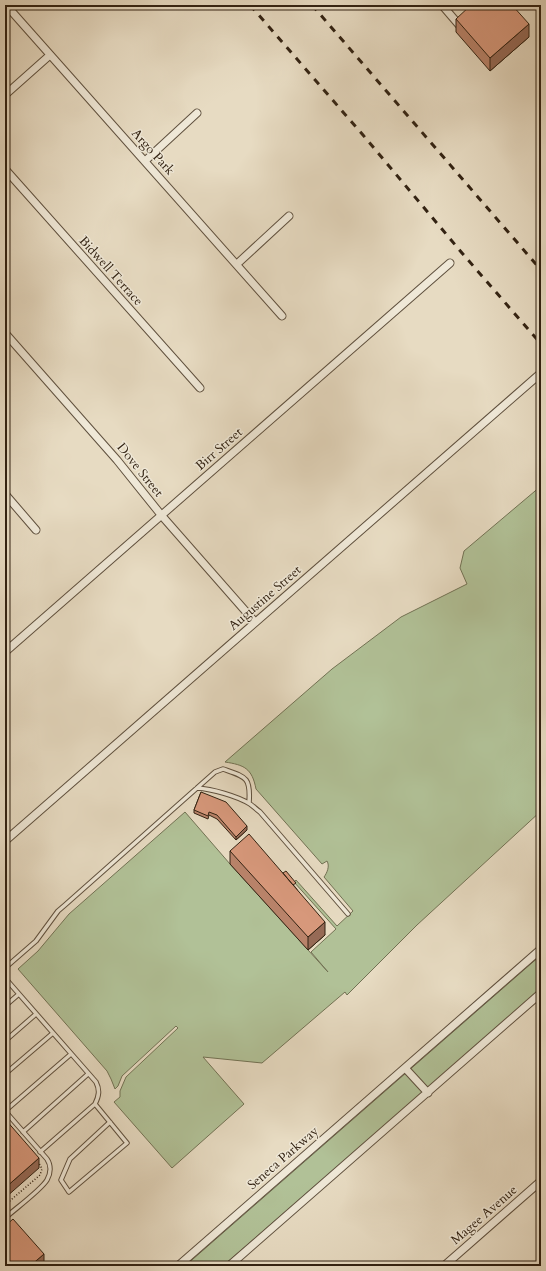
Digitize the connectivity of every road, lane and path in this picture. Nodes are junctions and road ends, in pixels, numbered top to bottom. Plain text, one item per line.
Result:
1 (6, 5) edge
2 (442, 5) edge
3 (460, 26) edge
4 (50, 55) junction
5 (5, 95) edge
6 (197, 113) dead end
7 (144, 161) junction
8 (5, 169) edge
9 (289, 216) dead end
10 (450, 263) dead end
11 (237, 264) junction
12 (282, 316) dead end
13 (5, 333) edge
14 (541, 373) edge
15 (200, 388) dead end
16 (5, 494) edge
17 (162, 516) junction
18 (36, 530) dead end
19 (255, 622) junction
20 (5, 652) edge
21 (197, 788) junction
22 (249, 803) junction
23 (5, 841) edge
24 (348, 914) dead end
25 (541, 948) edge
26 (5, 968) edge
27 (5, 978) edge
28 (541, 993) edge
29 (19, 994) junction
30 (5, 1006) edge
31 (36, 1014) junction
32 (53, 1033) junction
33 (5, 1041) edge
34 (71, 1054) junction
35 (405, 1068) junction
36 (5, 1074) edge
37 (88, 1074) junction
38 (428, 1093) junction
39 (96, 1104) junction
40 (5, 1111) edge
41 (110, 1122) junction
42 (23, 1132) junction
43 (40, 1152) junction
44 (39, 1163) edge
45 (541, 1181) edge
46 (5, 1205) edge
47 (5, 1218) edge
48 (178, 1266) edge
49 (230, 1266) edge
50 (444, 1266) edge

1 - 4 street, Argo Park
2 - 3 street
4 - 5 street
4 - 7 street, Argo Park
6 - 7 street
7 - 11 street, Argo Park
8 - 15 street, Bidwell Terrace
9 - 11 street
10 - 17 street, Birr Street
11 - 12 street, Argo Park
13 - 17 street, Dove Street
14 - 19 street, Augustine Street
16 - 18 street
17 - 19 street, Dove Street
17 - 20 street, Birr Street
19 - 23 street, Augustine Street
21 - 22 lane
21 - 22 lane
21 - 26 lane
22 - 24 lane
25 - 35 street, Seneca Parkway
27 - 29 lane
28 - 38 street
29 - 30 lane
29 - 31 lane
31 - 32 lane
31 - 33 lane
32 - 34 lane
32 - 36 lane
34 - 37 lane
34 - 40 lane
35 - 38 street
35 - 48 street, Seneca Parkway
37 - 39 lane
37 - 42 lane
38 - 49 street
39 - 41 lane
39 - 43 lane
40 - 42 lane
41 - 41 lane
42 - 43 lane
43 - 47 lane
44 - 46 path
45 - 50 street, Magee Avenue

